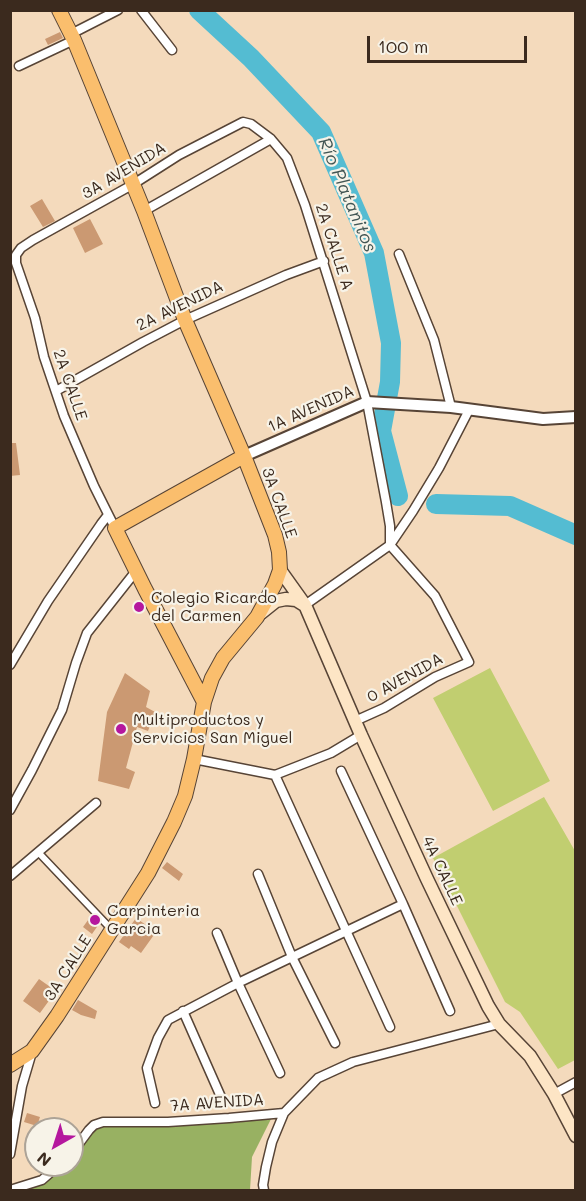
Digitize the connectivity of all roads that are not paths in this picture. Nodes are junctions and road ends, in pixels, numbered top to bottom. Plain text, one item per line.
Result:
1 (59, 10) edge
2 (118, 10) edge
3 (141, 10) edge
4 (73, 37) junction
5 (172, 50) dead end
6 (19, 66) dead end
7 (243, 122) joint
8 (271, 139) junction
9 (132, 185) junction
10 (144, 212) junction
11 (21, 248) joint
12 (399, 254) dead end
13 (324, 261) junction
14 (185, 320) junction
15 (56, 392) junction
16 (369, 402) junction
17 (451, 407) junction
18 (469, 410) junction
19 (576, 417) edge
20 (244, 456) junction
21 (108, 515) junction
22 (115, 528) junction
23 (390, 545) junction
24 (280, 570) junction
25 (136, 571) junction
26 (305, 605) junction
27 (257, 617) junction
28 (11, 665) edge
29 (204, 702) junction
30 (355, 721) junction
31 (361, 735) junction
32 (194, 759) junction
33 (341, 771) dead end
34 (275, 775) junction
35 (96, 803) dead end
36 (10, 810) edge
37 (38, 852) junction
38 (258, 874) dead end
39 (10, 876) edge
40 (403, 904) junction
41 (112, 929) junction
42 (346, 930) junction
43 (217, 933) dead end
44 (292, 957) junction
45 (238, 982) junction
46 (183, 1011) junction
47 (450, 1011) dead end
48 (499, 1024) junction
49 (390, 1027) dead end
50 (335, 1044) dead end
51 (32, 1051) junction
52 (10, 1065) edge
53 (280, 1073) dead end
54 (576, 1082) edge
55 (554, 1094) junction
56 (221, 1097) dead end
57 (155, 1103) dead end
58 (284, 1113) junction
59 (576, 1136) edge
60 (84, 1137) edge
61 (10, 1154) edge
62 (45, 1177) edge
63 (10, 1190) edge
64 (264, 1191) edge

1 - 4 main road, 3A CALLE
2 - 4 street
3 - 5 street
4 - 6 street
4 - 9 main road, 3A CALLE
7 - 8 street, 2A CALLE A
7 - 9 street, 3A AVENIDA
8 - 10 street
8 - 13 street, 2A CALLE A
9 - 10 main road, 3A CALLE
9 - 11 street, 3A AVENIDA
10 - 14 main road, 3A CALLE
11 - 15 street, 2A CALLE
12 - 17 street
13 - 14 street, 2A AVENIDA
13 - 16 street, 2A CALLE A
14 - 15 street, 2A AVENIDA
14 - 20 main road, 3A CALLE
15 - 21 street, 2A CALLE
16 - 17 street, 1A AVENIDA
16 - 20 street, 1A AVENIDA
16 - 23 street, 2A CALLE A
17 - 18 street, 1A AVENIDA
18 - 19 street, 1A AVENIDA
18 - 23 street
20 - 22 main road, 1A AVENIDA
20 - 24 main road, 3A CALLE
21 - 22 street, 2A CALLE
21 - 28 street
22 - 25 main road
23 - 26 street
23 - 30 street, 0 AVENIDA
24 - 26 main road, 4A CALLE
24 - 27 main road, 3A CALLE
25 - 29 main road
25 - 36 street
26 - 27 main road
26 - 30 main road, 4A CALLE
27 - 29 main road, 3A CALLE
29 - 32 main road, 3A CALLE
30 - 31 main road, 4A CALLE
31 - 34 street
31 - 48 main road, 4A CALLE
32 - 34 street
32 - 41 main road, 3A CALLE
33 - 40 street
34 - 42 street
35 - 37 street
37 - 39 street
37 - 41 street
38 - 44 street
40 - 42 street
40 - 47 street
41 - 51 main road, 3A CALLE
42 - 44 street
42 - 49 street
43 - 45 street
44 - 45 street
44 - 50 street
45 - 46 street
45 - 53 street
46 - 56 street
46 - 57 street
48 - 55 main road, 4A CALLE
48 - 58 street, 7A AVENIDA
51 - 52 main road
51 - 61 street
54 - 55 street
55 - 59 main road, 4A CALLE
58 - 60 street, 7A AVENIDA
58 - 64 street
62 - 63 street

